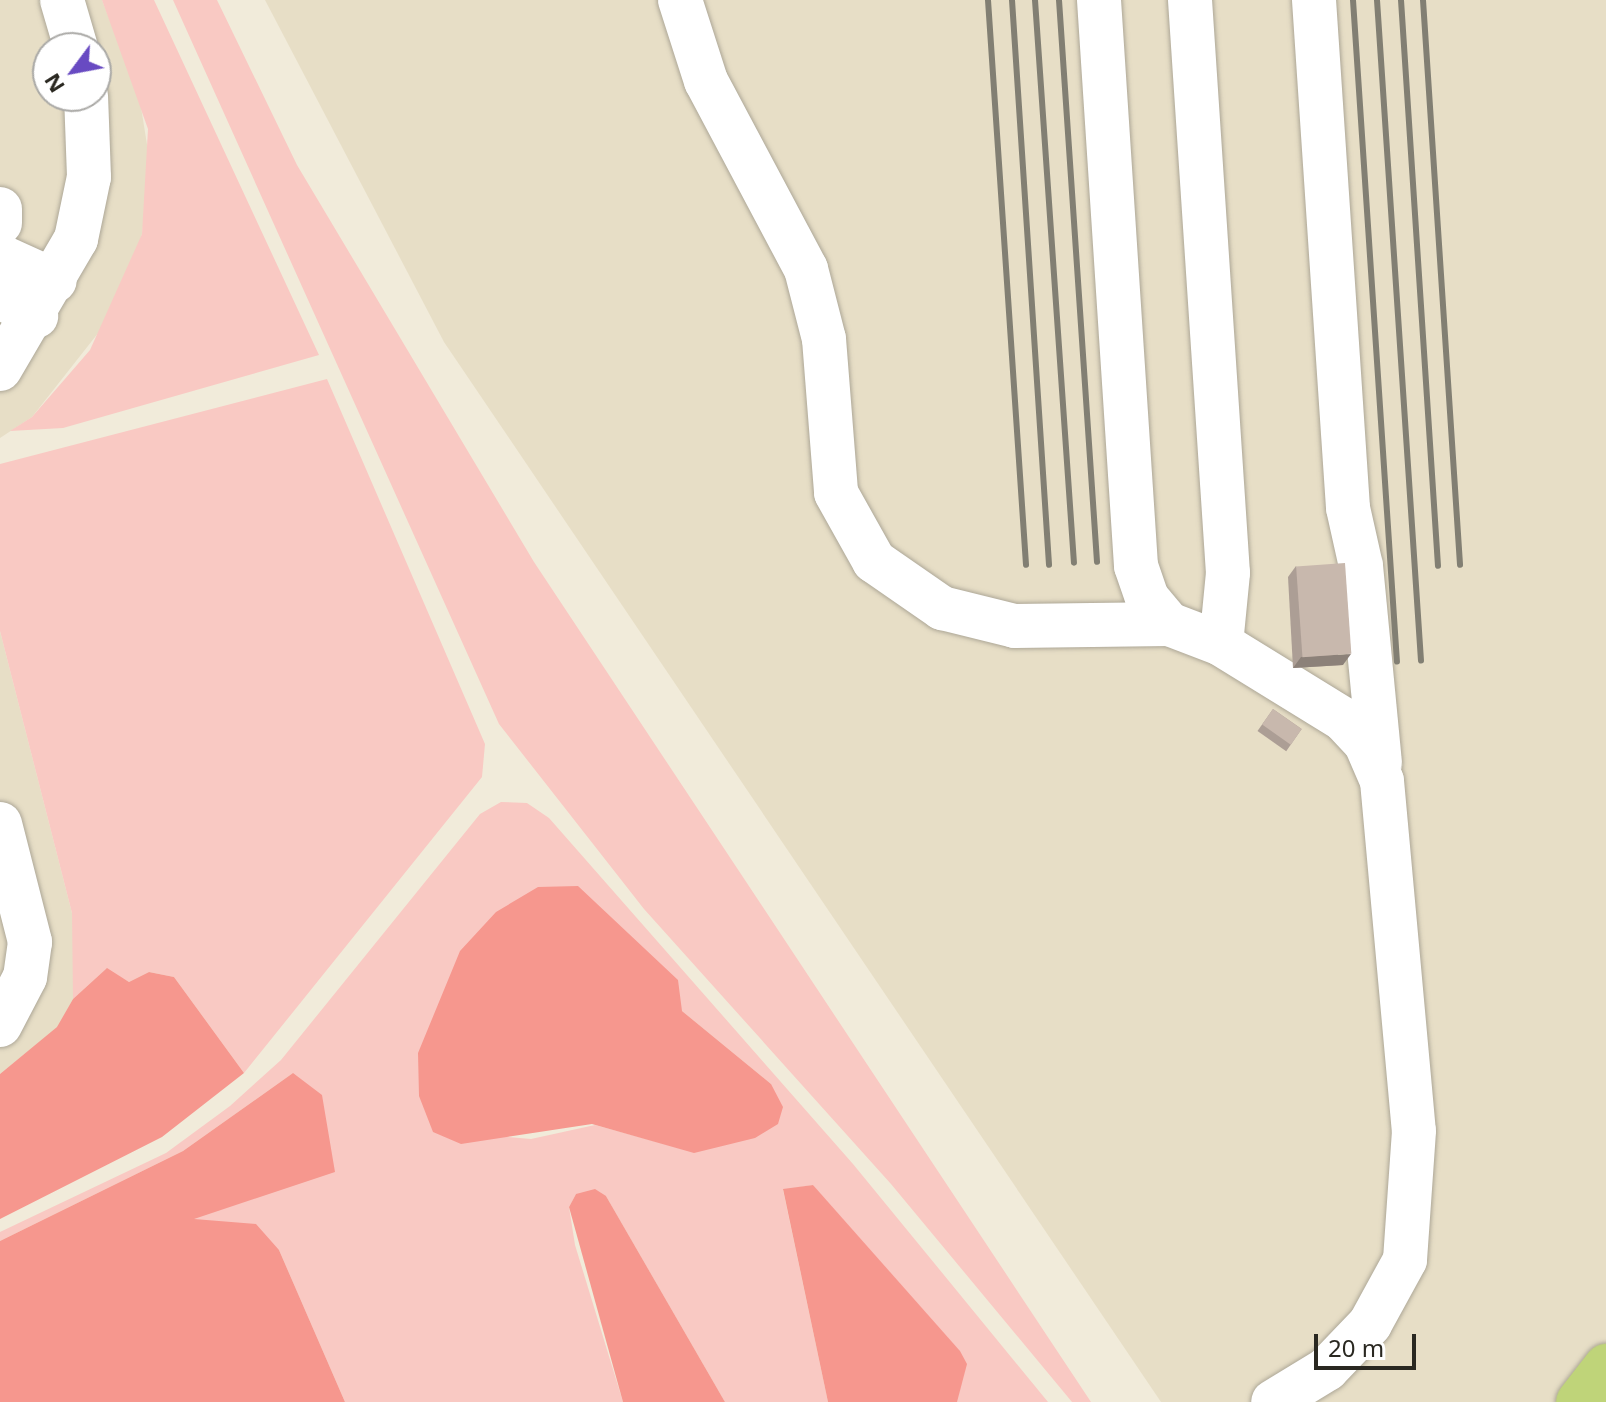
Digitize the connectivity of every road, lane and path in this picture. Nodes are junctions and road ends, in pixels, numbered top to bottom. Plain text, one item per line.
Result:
1 (62, 0) edge
2 (680, 0) edge
3 (1099, 0) edge
4 (1190, 0) edge
5 (1314, 0) edge
6 (71, 32) edge
7 (87, 112) edge
8 (0, 209) edge
9 (0, 223) edge
10 (0, 256) edge
11 (30, 298) edge
12 (0, 369) edge
13 (1169, 624) junction
14 (1221, 644) junction
15 (1382, 781) junction
16 (0, 824) edge
17 (0, 1025) edge
18 (1606, 1366) edge
19 (1284, 1396) edge
20 (1578, 1402) edge

1 - 6 street
2 - 13 street
3 - 13 street
4 - 14 street
5 - 15 street
7 - 11 street
8 - 9 street
10 - 11 street
11 - 12 street
13 - 14 street
14 - 15 street
15 - 19 street
16 - 17 street
18 - 20 main road

